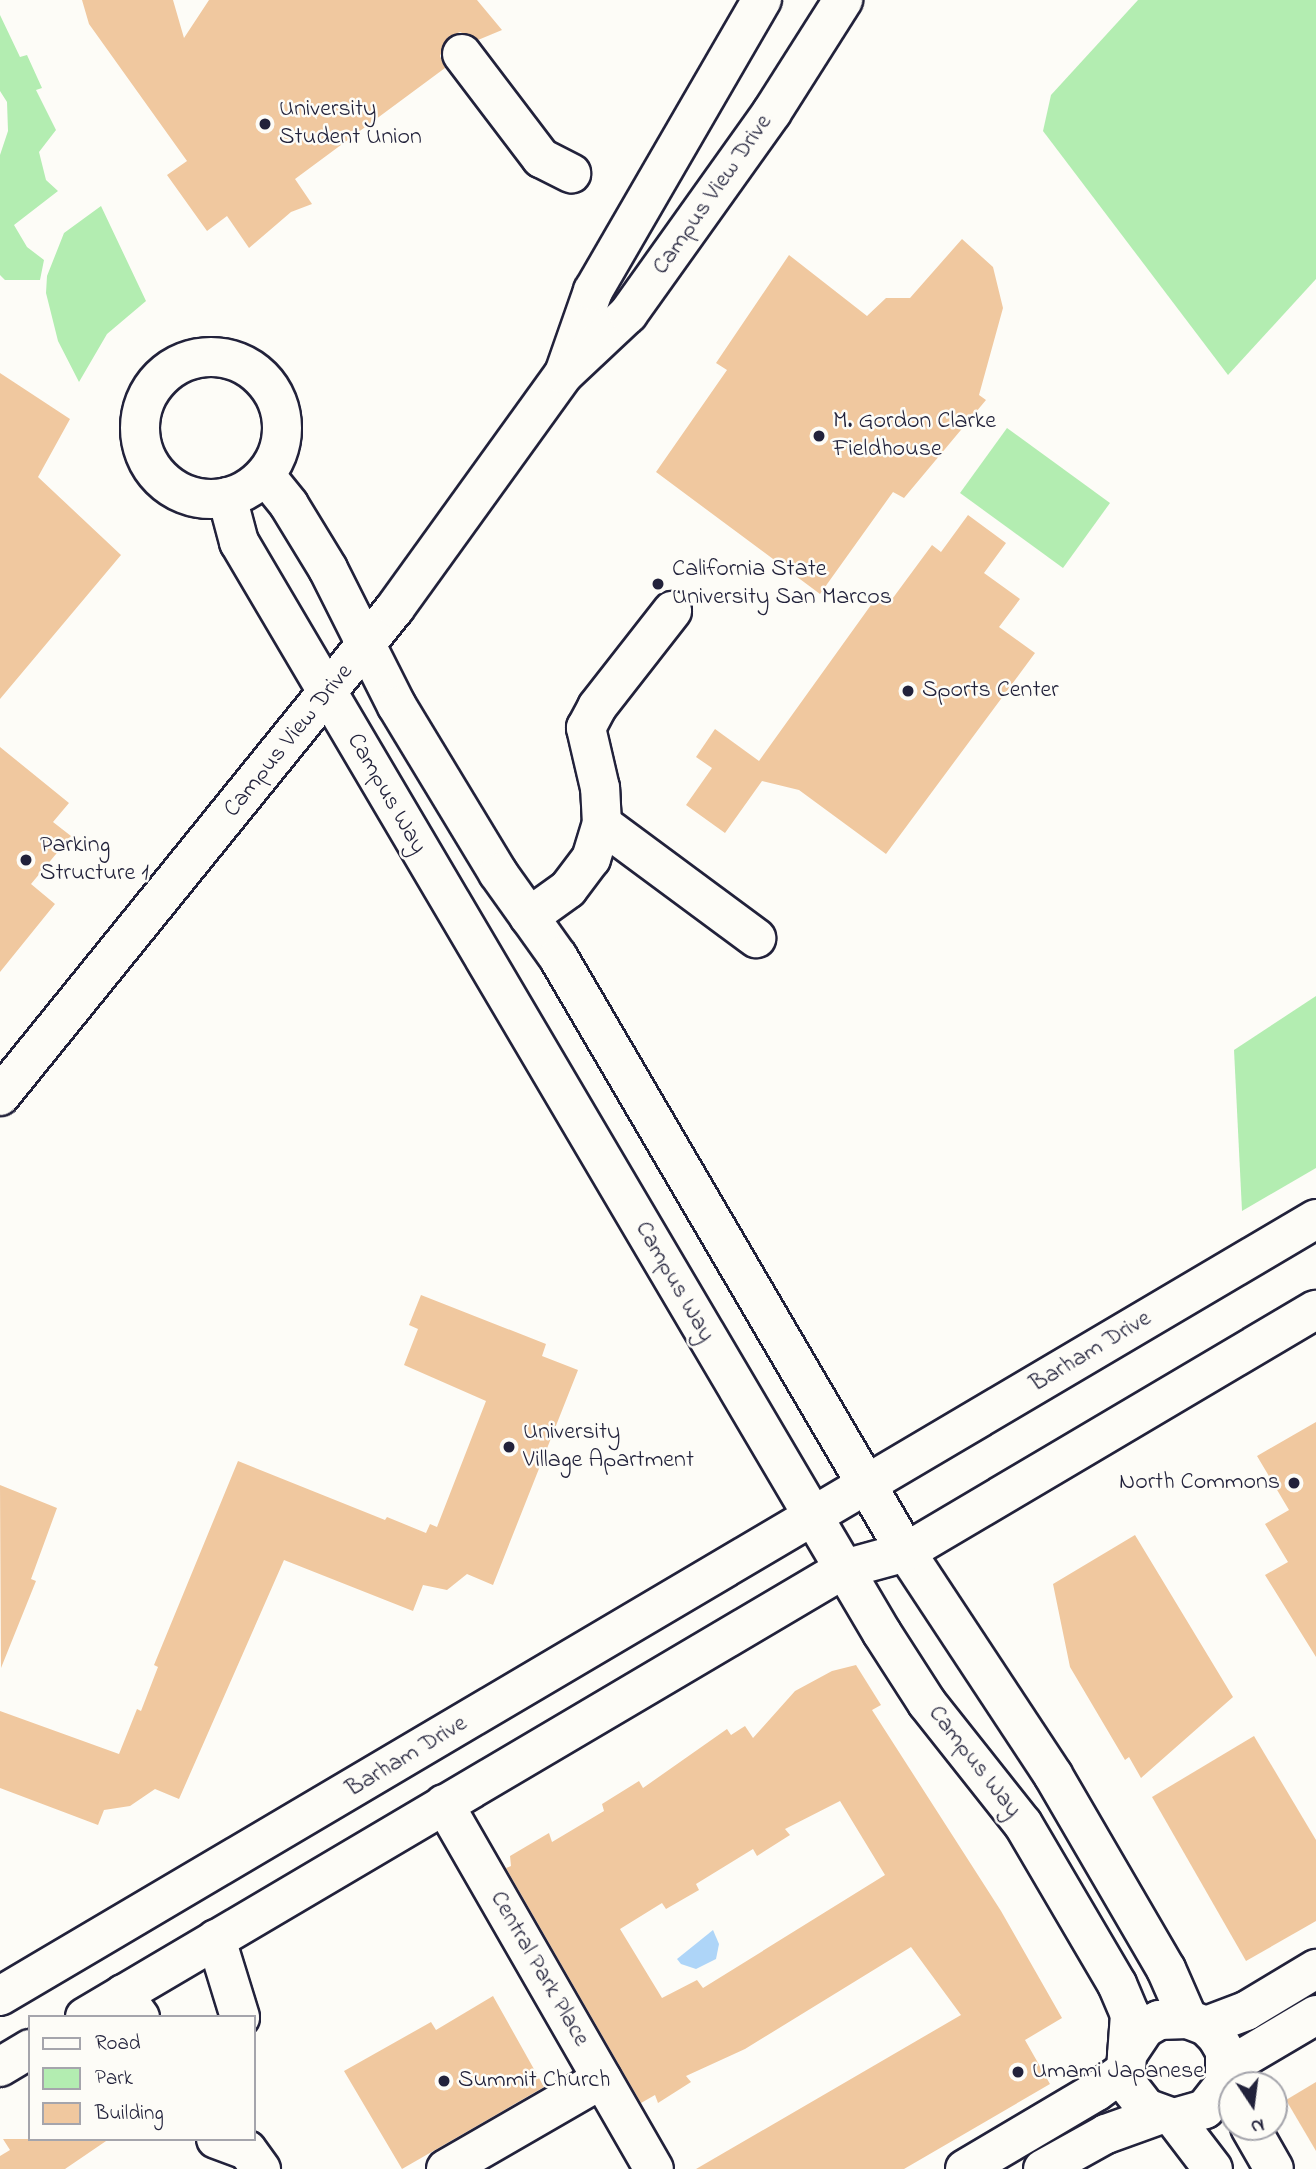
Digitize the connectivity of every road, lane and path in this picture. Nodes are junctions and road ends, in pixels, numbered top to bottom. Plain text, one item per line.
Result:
1 (762, 0) edge
2 (844, 0) edge
3 (462, 54) dead end
4 (571, 173) dead end
5 (564, 374) junction
6 (265, 475) junction
7 (227, 498) junction
8 (672, 611) dead end
9 (366, 645) junction
10 (328, 693) junction
11 (602, 824) junction
12 (529, 917) junction
13 (756, 938) dead end
14 (0, 1096) edge
15 (1316, 1219) edge
16 (1316, 1310) edge
17 (866, 1485) junction
18 (812, 1517) junction
19 (906, 1552) junction
20 (844, 1569) junction
21 (460, 1795) junction
22 (216, 1939) junction
23 (1316, 1969) edge
24 (0, 1996) edge
25 (132, 2005) edge
26 (93, 2015) edge
27 (239, 2015) edge
28 (1316, 2015) edge
29 (1197, 2022) junction
30 (28, 2050) edge
31 (1127, 2062) junction
32 (0, 2067) edge
33 (1227, 2071) edge
34 (1241, 2071) edge
35 (602, 2079) junction
36 (1218, 2093) edge
37 (1166, 2117) junction
38 (222, 2141) edge
39 (1259, 2141) edge
40 (261, 2169) edge
41 (446, 2169) edge
42 (654, 2169) edge
43 (965, 2169) edge
44 (1043, 2169) edge
45 (1213, 2169) edge
46 (1274, 2169) edge

1 - 5 street, Campus View Drive
2 - 5 street, Campus View Drive
3 - 4 street
5 - 9 street, Campus View Drive
6 - 7 street
6 - 7 street
6 - 9 street
7 - 10 street, Campus Way
8 - 11 street
9 - 10 street, Campus View Drive
9 - 12 street
10 - 14 street, Campus View Drive
10 - 18 street, Campus Way
11 - 12 street
11 - 13 street
12 - 17 street
15 - 17 street, Barham Drive
16 - 19 street
17 - 18 street, Barham Drive
17 - 19 street
18 - 20 street, Campus Way
18 - 24 street, Barham Drive
19 - 20 street
19 - 29 street
20 - 21 street
20 - 31 street, Campus Way
21 - 22 street
21 - 35 street, Central Park Place
22 - 25 street
22 - 27 street
23 - 29 street
25 - 26 street
28 - 34 street
29 - 31 street
29 - 33 street
30 - 32 street
31 - 37 street, Campus Way
31 - 43 street
35 - 41 street
35 - 42 street, Central Park Place
36 - 37 street
37 - 44 street
37 - 45 street, Campus Way
38 - 40 street
39 - 46 street

